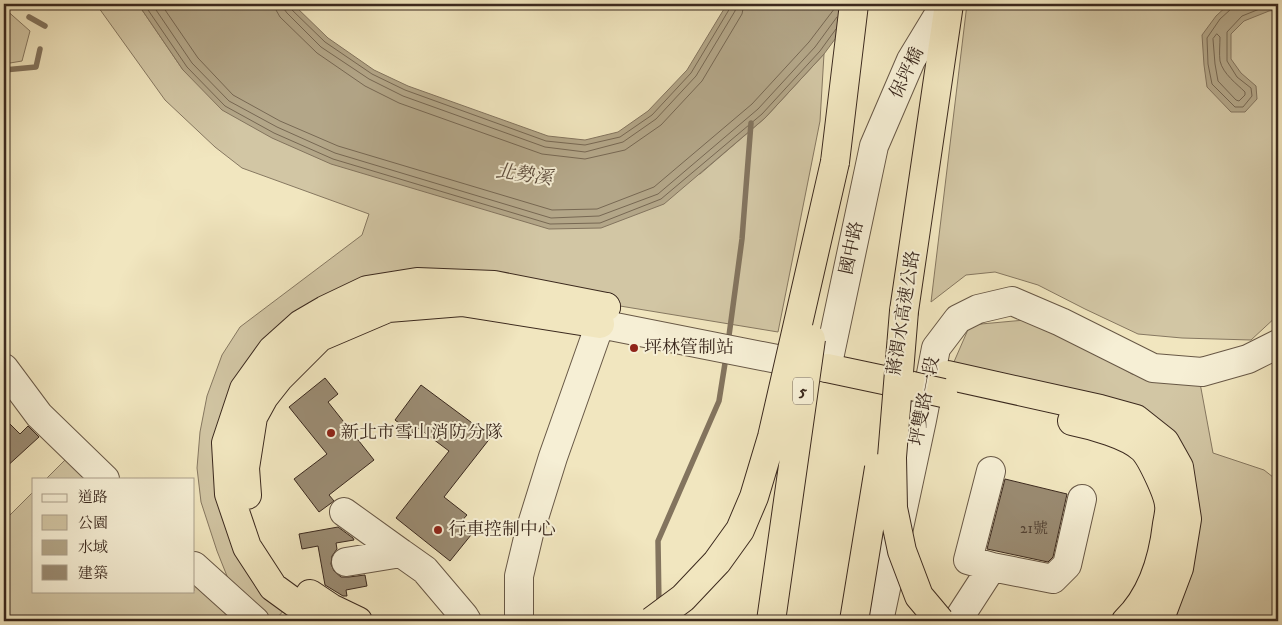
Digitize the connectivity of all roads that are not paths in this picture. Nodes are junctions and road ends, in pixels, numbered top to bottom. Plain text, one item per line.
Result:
1 (854, 4) edge
2 (947, 4) edge
3 (874, 146) joint
4 (835, 162) junction
5 (904, 311) junction
6 (603, 316) junction
7 (1278, 344) edge
8 (829, 359) junction
9 (4, 368) edge
10 (945, 384) junction
11 (991, 471) dead end
12 (103, 478) edge
13 (1082, 499) dead end
14 (344, 512) dead end
15 (402, 553) junction
16 (346, 562) dead end
17 (195, 567) edge
18 (992, 567) junction
19 (255, 621) edge
20 (325, 621) edge
21 (358, 621) edge
22 (467, 621) edge
23 (520, 621) edge
24 (652, 621) edge
25 (771, 621) edge
26 (854, 621) edge
27 (879, 621) edge
28 (940, 621) edge
29 (958, 621) edge
30 (1126, 621) edge
31 (1159, 621) edge

1 - 4 highway, 5
2 - 3 street, 保坪橋
2 - 5 highway, 蔣渭水高速公路
3 - 8 street, 國中路
4 - 24 highway, bridge
4 - 25 highway, 5, bridge
5 - 26 highway, 蔣渭水高速公路, bridge
5 - 28 highway, bridge
6 - 8 street
6 - 20 highway
6 - 21 highway
6 - 23 street
7 - 27 street, 坪雙路一段
8 - 10 highway
9 - 12 street
10 - 30 highway
10 - 31 highway
11 - 18 street
13 - 18 street
14 - 15 street
15 - 16 street
15 - 22 street
17 - 19 street
18 - 29 street

